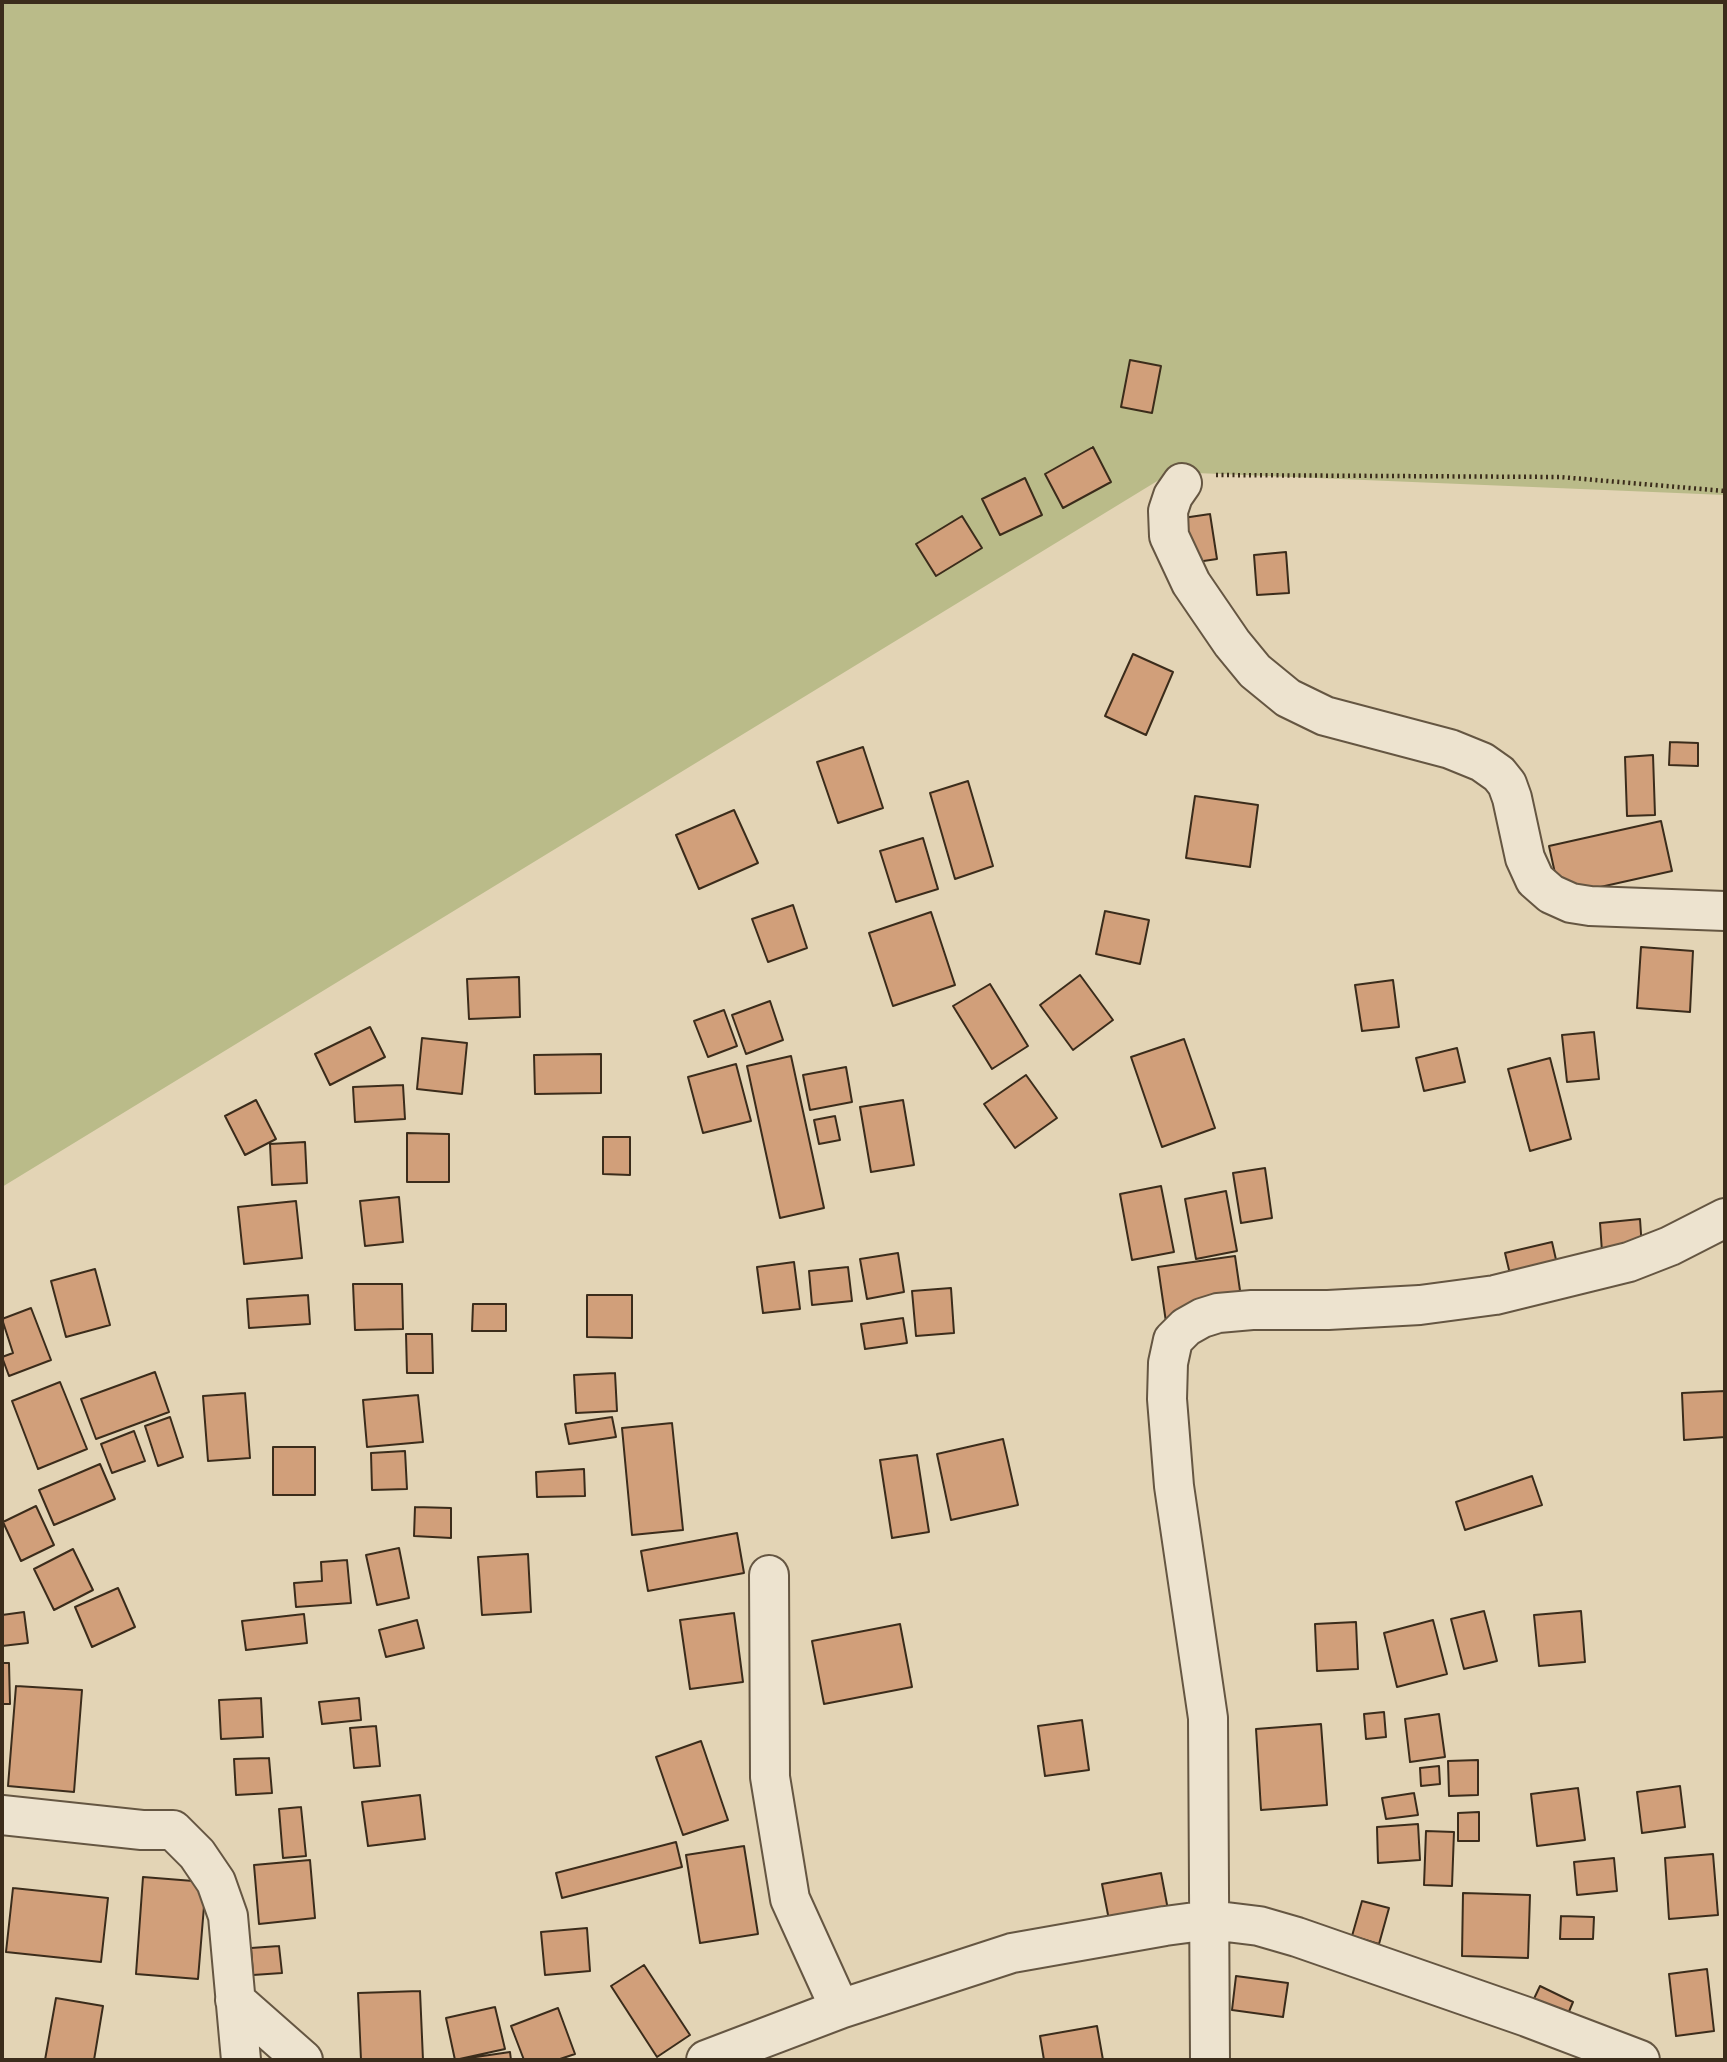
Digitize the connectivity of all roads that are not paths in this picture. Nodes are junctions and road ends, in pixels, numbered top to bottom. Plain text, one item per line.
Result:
1 (1182, 483) road end
2 (1725, 911) edge
3 (1725, 1217) edge
4 (769, 1575) dead end
5 (2, 1815) edge
6 (1210, 1920) junction
7 (235, 2000) junction
8 (840, 2009) junction
9 (1563, 2045) edge
10 (241, 2060) edge
11 (303, 2060) edge
12 (706, 2060) edge
13 (1210, 2060) edge
14 (1640, 2060) edge

1 - 2 street
3 - 6 street
4 - 8 street
5 - 7 street
6 - 8 street
6 - 9 street
6 - 13 street
7 - 10 street
7 - 11 street
8 - 12 street
9 - 14 street

